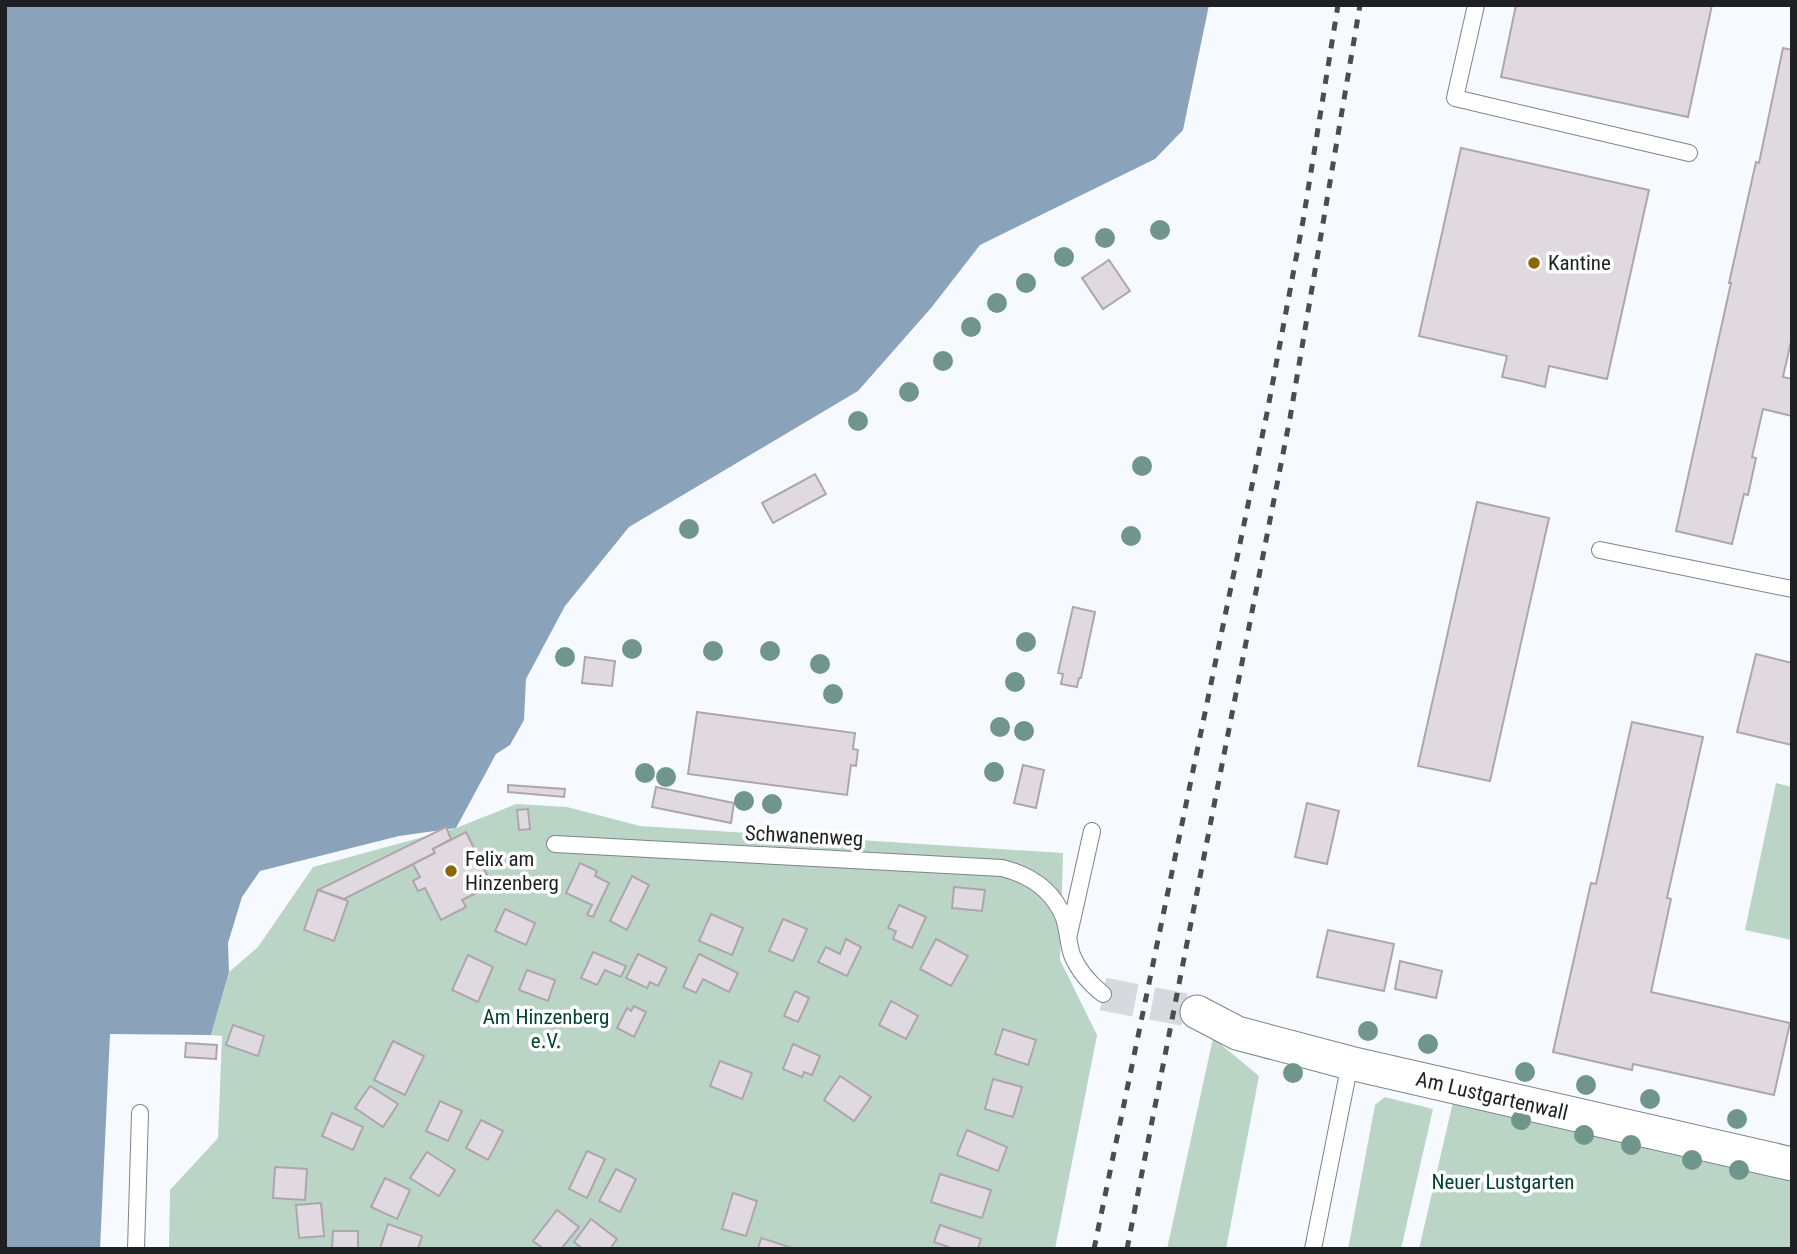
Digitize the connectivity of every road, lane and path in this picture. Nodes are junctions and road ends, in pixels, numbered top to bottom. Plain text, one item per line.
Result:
1 (1476, 5) edge
2 (1689, 153) dead end
3 (1600, 550) dead end
4 (1792, 589) edge
5 (1092, 831) dead end
6 (555, 844) dead end
7 (1068, 936) junction
8 (1103, 994) tunnel mouth
9 (1197, 1012) tunnel mouth
10 (1350, 1063) junction
11 (140, 1113) dead end
12 (1792, 1164) edge
13 (136, 1249) edge
14 (1313, 1249) edge

1 - 2 lane
3 - 4 lane
5 - 7 lane
6 - 7 lane, Schwanenweg
7 - 8 lane
9 - 10 street, Am Lustgartenwall
10 - 12 street, Am Lustgartenwall
10 - 14 lane
11 - 13 lane

